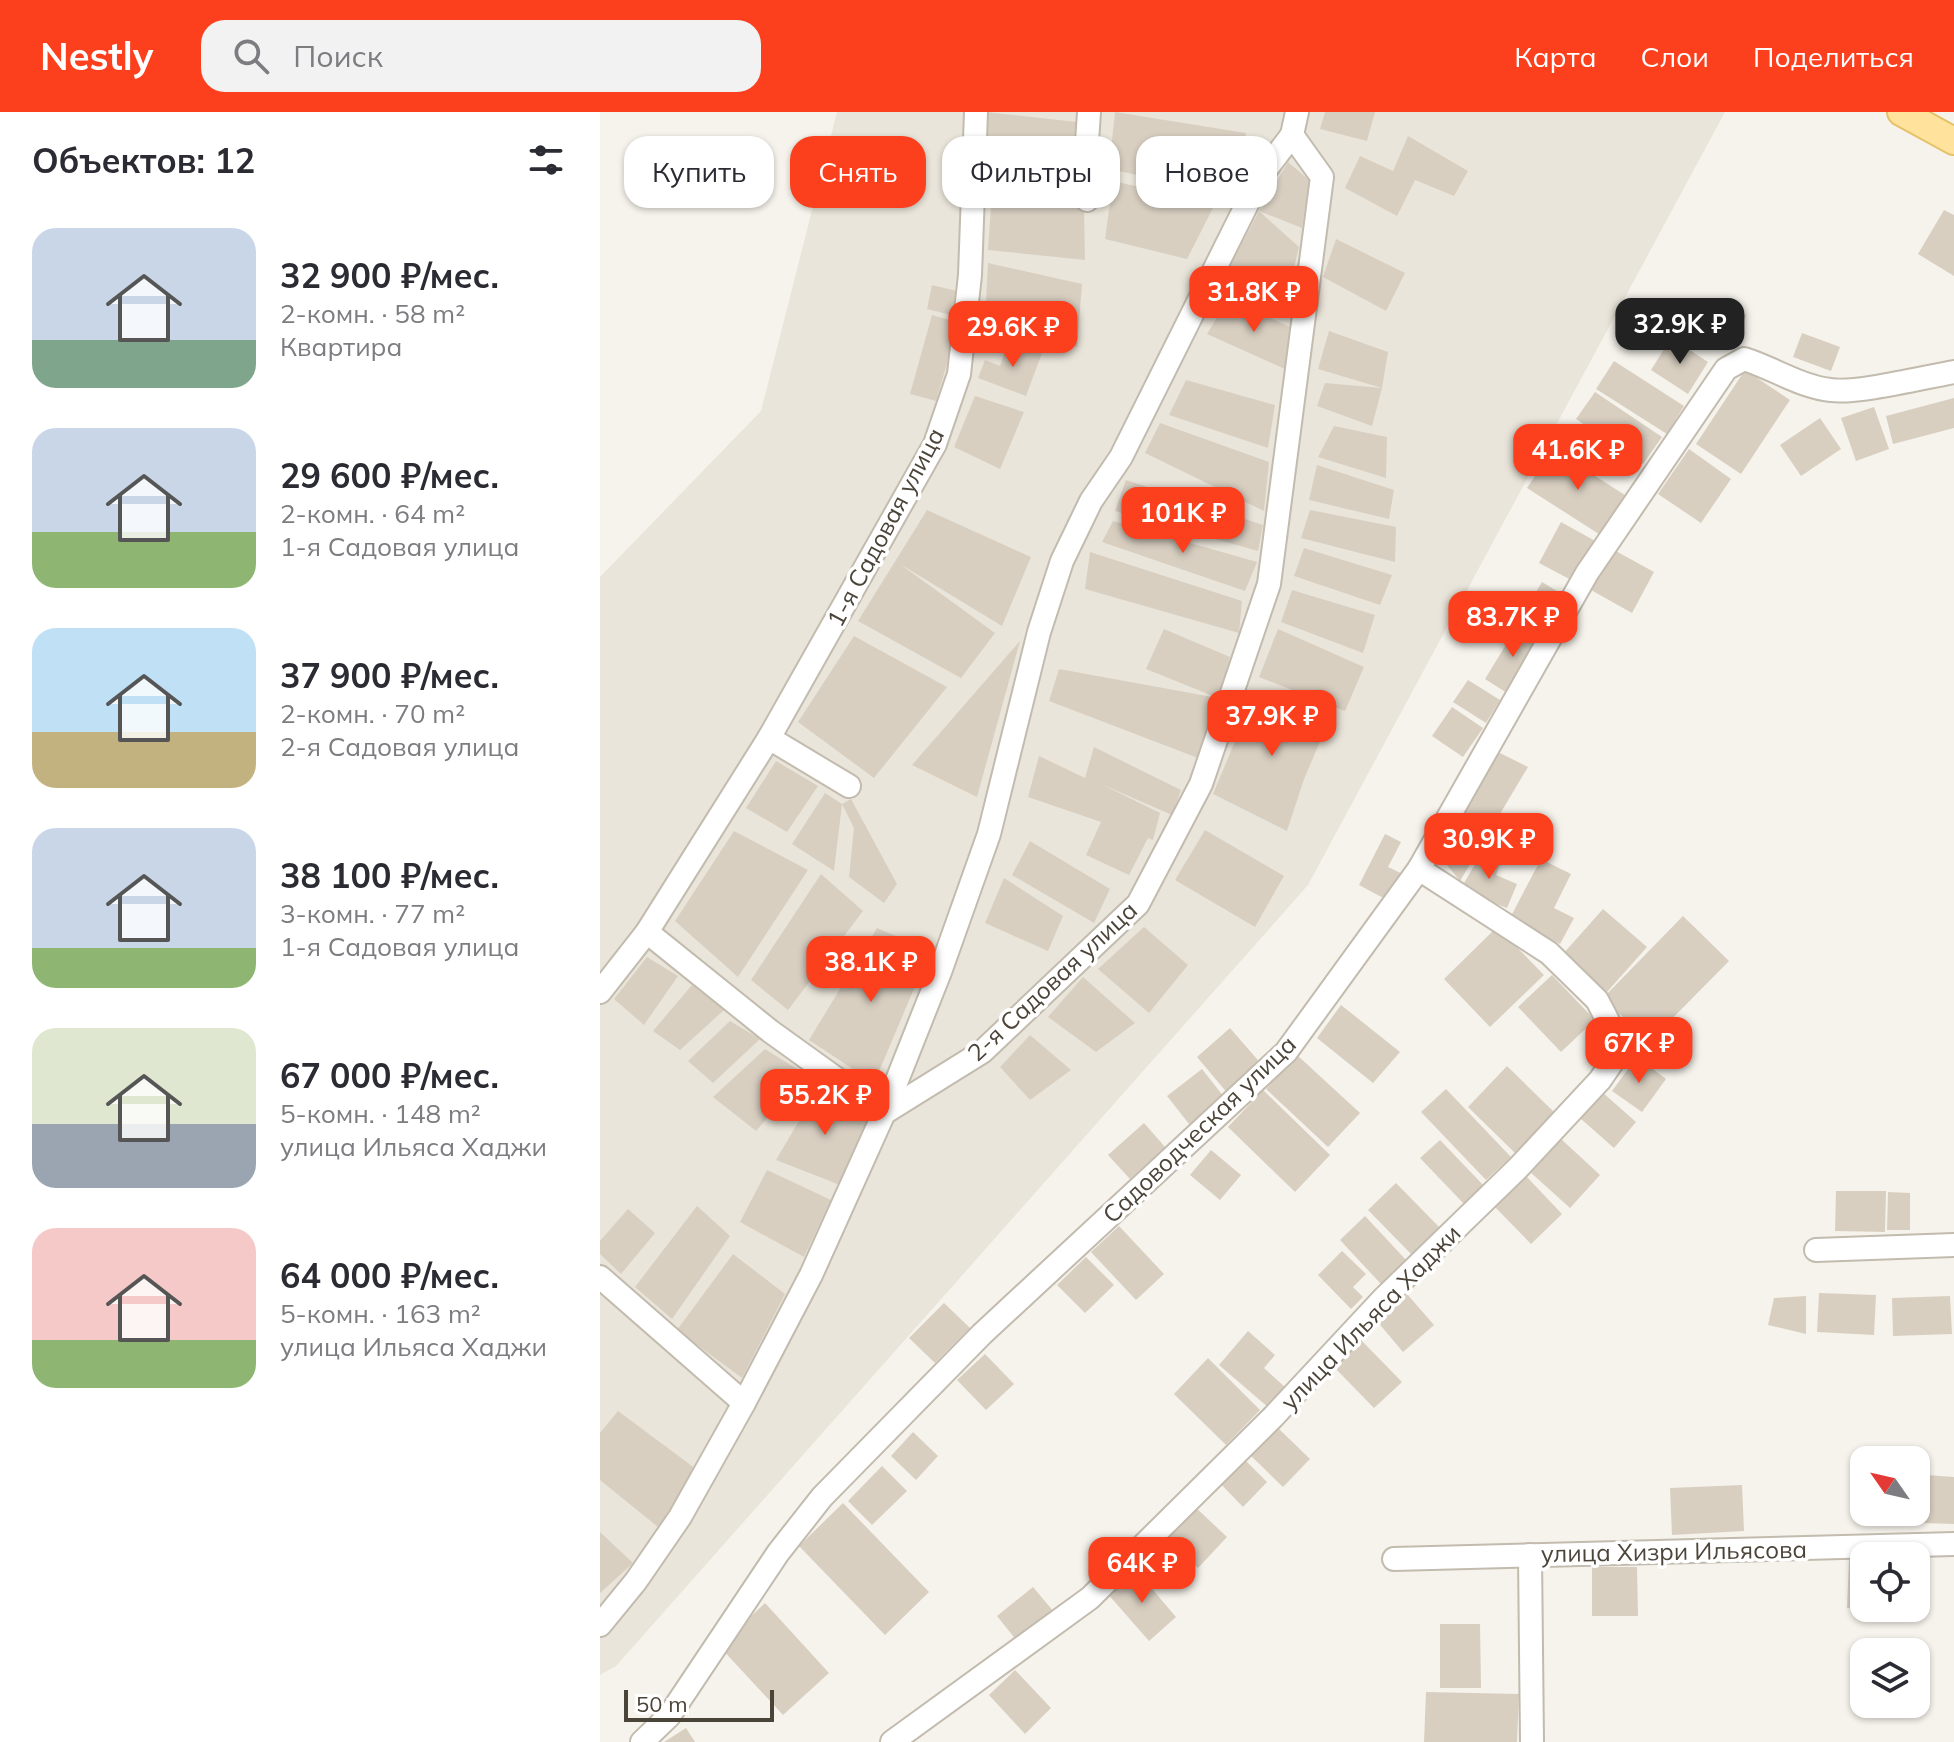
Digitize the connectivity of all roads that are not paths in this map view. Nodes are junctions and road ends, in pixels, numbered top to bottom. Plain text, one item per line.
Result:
1 (976, 112) edge
2 (1089, 112) edge
3 (1297, 112) edge
4 (1901, 112) edge
5 (1292, 135) junction
6 (1087, 136) edge
7 (1954, 141) edge
8 (1954, 372) edge
9 (769, 738) junction
10 (849, 786) dead end
11 (1419, 869) junction
12 (647, 932) junction
13 (600, 992) edge
14 (884, 1113) junction
15 (1954, 1245) edge
16 (1816, 1250) dead end
17 (600, 1277) edge
18 (744, 1403) junction
19 (1954, 1544) edge
20 (1530, 1555) junction
21 (1394, 1559) dead end
22 (600, 1625) edge
23 (642, 1742) edge
24 (892, 1742) edge
25 (1532, 1742) edge

1 - 9 street, 1-я Садовая улица
2 - 6 street
3 - 5 street
4 - 7 main road
5 - 14 street
5 - 14 street, 2-я Садовая улица
8 - 11 street, Садоводческая улица
9 - 10 street
9 - 12 street, 1-я Садовая улица
11 - 23 street, Садоводческая улица
11 - 24 street, улица Ильяса Хаджи
12 - 13 street, 1-я Садовая улица
12 - 14 street
14 - 18 street
15 - 16 street
17 - 18 street
18 - 22 street
19 - 20 street, улица Хизри Ильясова
20 - 21 street, улица Хизри Ильясова
20 - 25 street

